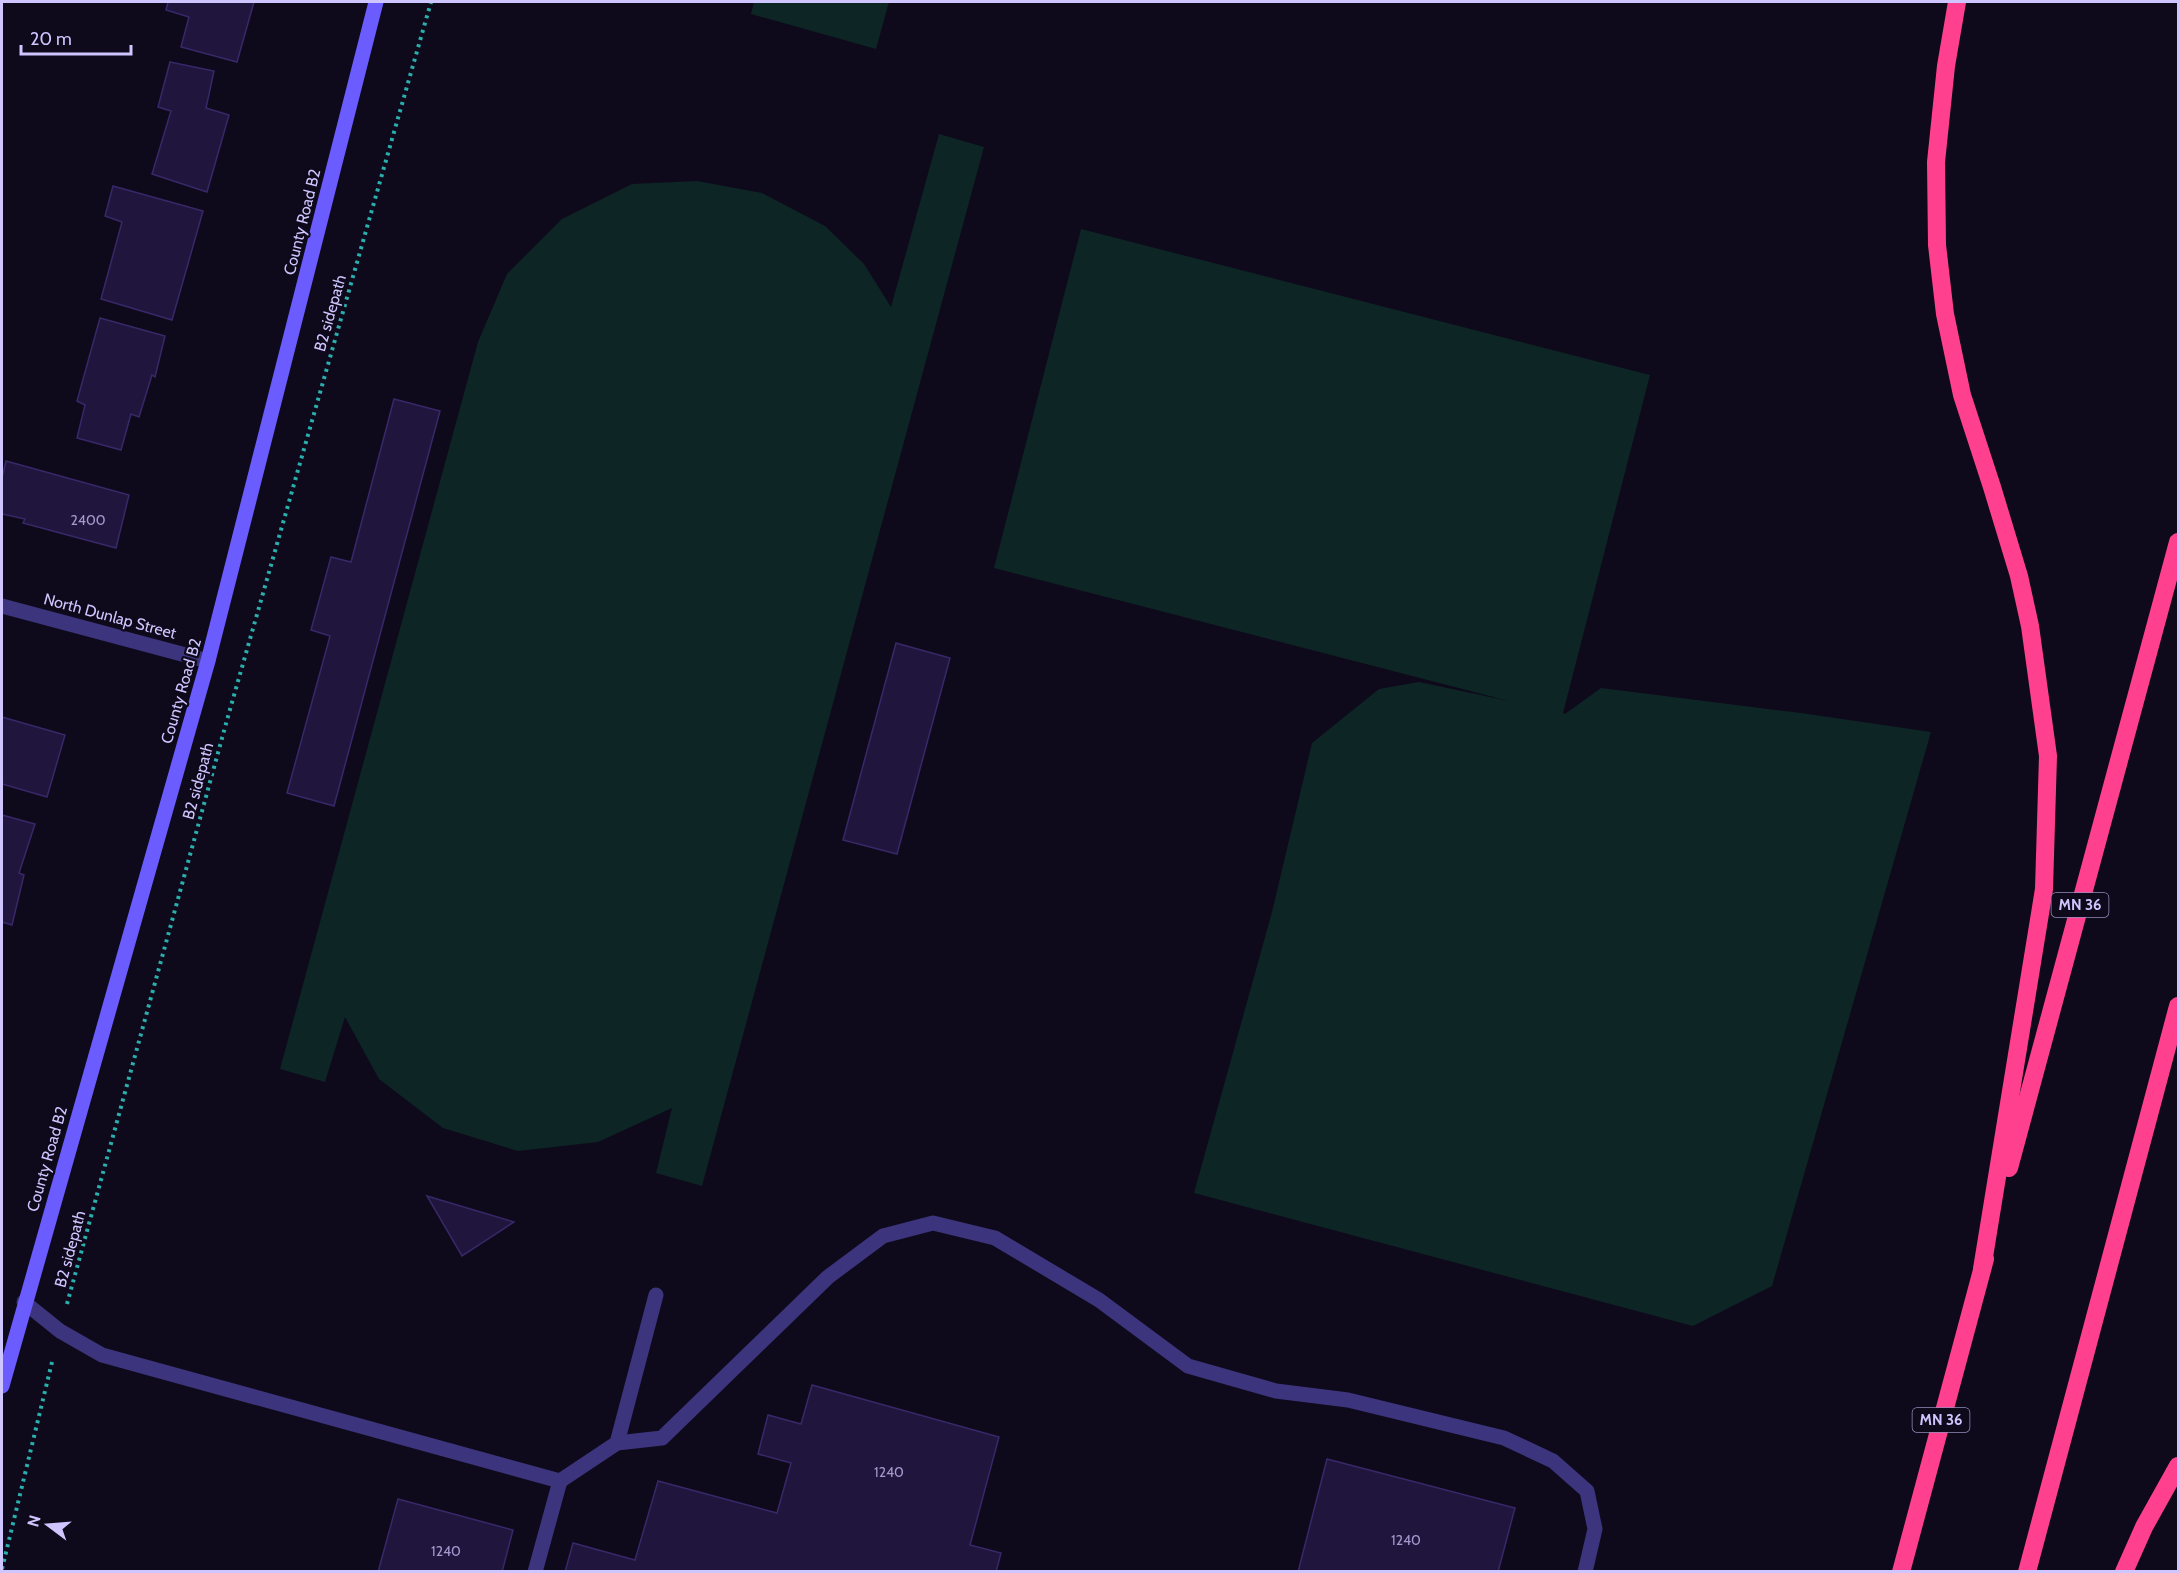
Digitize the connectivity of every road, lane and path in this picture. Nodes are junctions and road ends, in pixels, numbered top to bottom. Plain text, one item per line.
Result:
1 (376, 2) edge
2 (431, 2) edge
3 (1957, 2) edge
4 (2178, 542) edge
5 (2, 606) edge
6 (208, 661) junction
7 (2178, 1006) edge
8 (1982, 1269) junction
9 (656, 1295) dead end
10 (24, 1302) junction
11 (60, 1331) junction
12 (2, 1386) edge
13 (617, 1443) junction
14 (2178, 1466) edge
15 (560, 1481) junction
16 (2, 1569) edge
17 (535, 1572) edge
18 (1585, 1572) edge
19 (1901, 1572) edge
20 (2026, 1572) edge
21 (2124, 1572) edge

1 - 6 street, County Road B2
2 - 11 path, B2 sidepath
3 - 8 highway
4 - 8 highway, MN 36
5 - 6 street, North Dunlap Street
6 - 10 street, County Road B2
7 - 20 highway
8 - 19 highway, MN 36
9 - 13 street
10 - 11 street
10 - 12 street, County Road B2
11 - 15 street
11 - 16 path, B2 sidepath
13 - 15 street
13 - 18 street
14 - 21 highway
15 - 17 street

